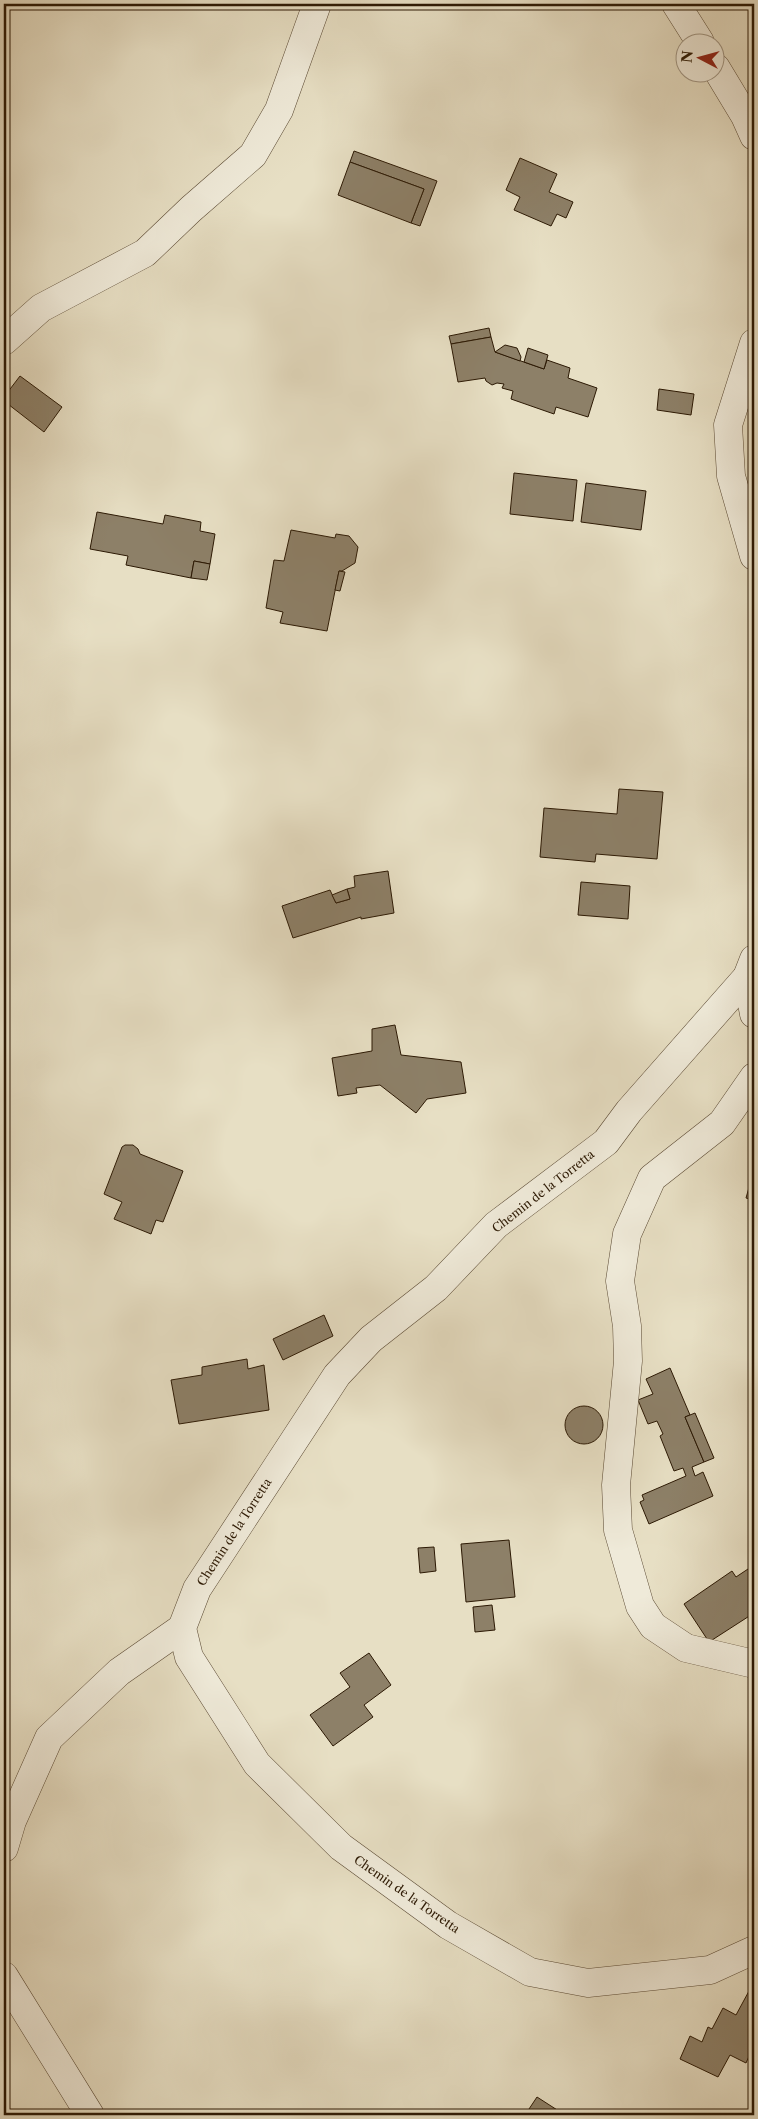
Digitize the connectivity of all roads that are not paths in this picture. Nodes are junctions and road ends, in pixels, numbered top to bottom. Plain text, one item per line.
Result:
1 (317, 4) edge
2 (676, 4) edge
3 (694, 32) edge
4 (724, 82) edge
5 (754, 136) edge
6 (4, 340) edge
7 (754, 343) edge
8 (754, 556) edge
9 (750, 968) edge
10 (754, 1014) edge
11 (754, 1077) edge
12 (182, 1628) junction
13 (754, 1664) edge
14 (4, 1848) edge
15 (754, 1950) edge
16 (4, 1976) edge
17 (90, 2115) edge

1 - 6 street
2 - 3 street
4 - 5 street
7 - 8 street
9 - 10 street
9 - 12 street, Chemin de la Torretta
11 - 13 street
12 - 14 street
12 - 15 street, Chemin de la Torretta
16 - 17 street

